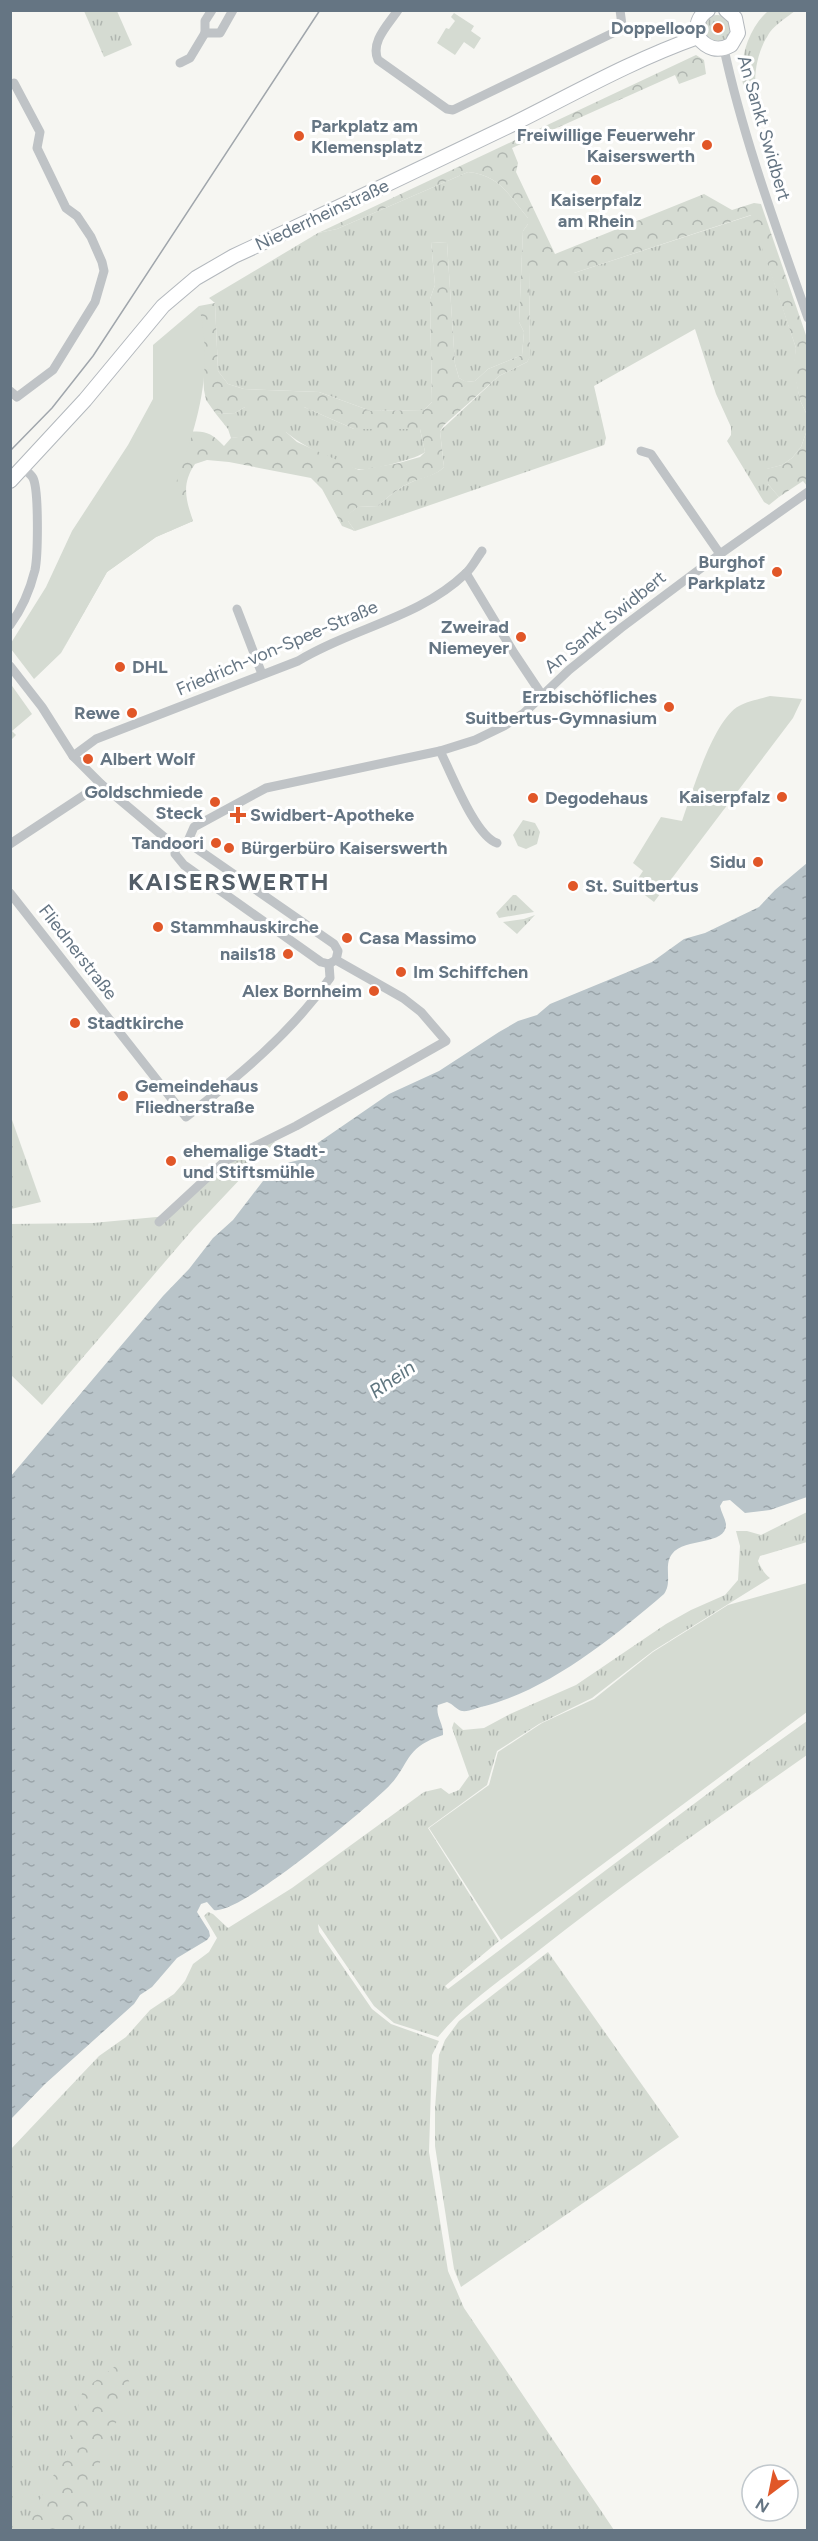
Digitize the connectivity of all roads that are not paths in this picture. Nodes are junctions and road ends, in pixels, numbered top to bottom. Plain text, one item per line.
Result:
1 (212, 10) edge
2 (233, 10) edge
3 (398, 10) edge
4 (620, 10) edge
5 (706, 11) edge
6 (735, 13) edge
7 (205, 33) junction
8 (698, 37) junction
9 (724, 49) junction
10 (180, 63) dead end
11 (10, 85) edge
12 (807, 318) edge
13 (10, 391) edge
14 (641, 452) dead end
15 (28, 472) junction
16 (10, 481) edge
17 (807, 492) edge
18 (482, 552) dead end
19 (720, 554) junction
20 (466, 573) junction
21 (237, 609) dead end
22 (10, 625) edge
23 (10, 666) edge
24 (262, 674) junction
25 (542, 695) junction
26 (440, 751) junction
27 (73, 756) junction
28 (101, 784) junction
29 (187, 843) junction
30 (497, 843) dead end
31 (10, 844) edge
32 (176, 847) junction
33 (10, 893) edge
34 (333, 962) junction
35 (159, 1222) dead end

1 - 7 street
2 - 7 street
3 - 4 street
5 - 8 main road
6 - 9 main road
7 - 10 street
8 - 9 main road
8 - 15 main road, Niederrheinstraße
9 - 12 street, An Sankt Swidbert
11 - 13 street
14 - 19 street
15 - 16 main road, Niederrheinstraße
15 - 22 street
17 - 19 street, An Sankt Swidbert
18 - 20 street, Friedrich-von-Spee-Straße
19 - 25 street, An Sankt Swidbert
20 - 24 street, Friedrich-von-Spee-Straße
20 - 25 street
21 - 24 street
23 - 27 street
24 - 27 street, Friedrich-von-Spee-Straße
25 - 26 street, An Sankt Swidbert
26 - 29 street, An Sankt Swidbert
26 - 30 street
27 - 28 street
28 - 31 street
28 - 32 street
29 - 32 street
29 - 34 street
32 - 34 street
33 - 34 street, Fliednerstraße
34 - 35 street

